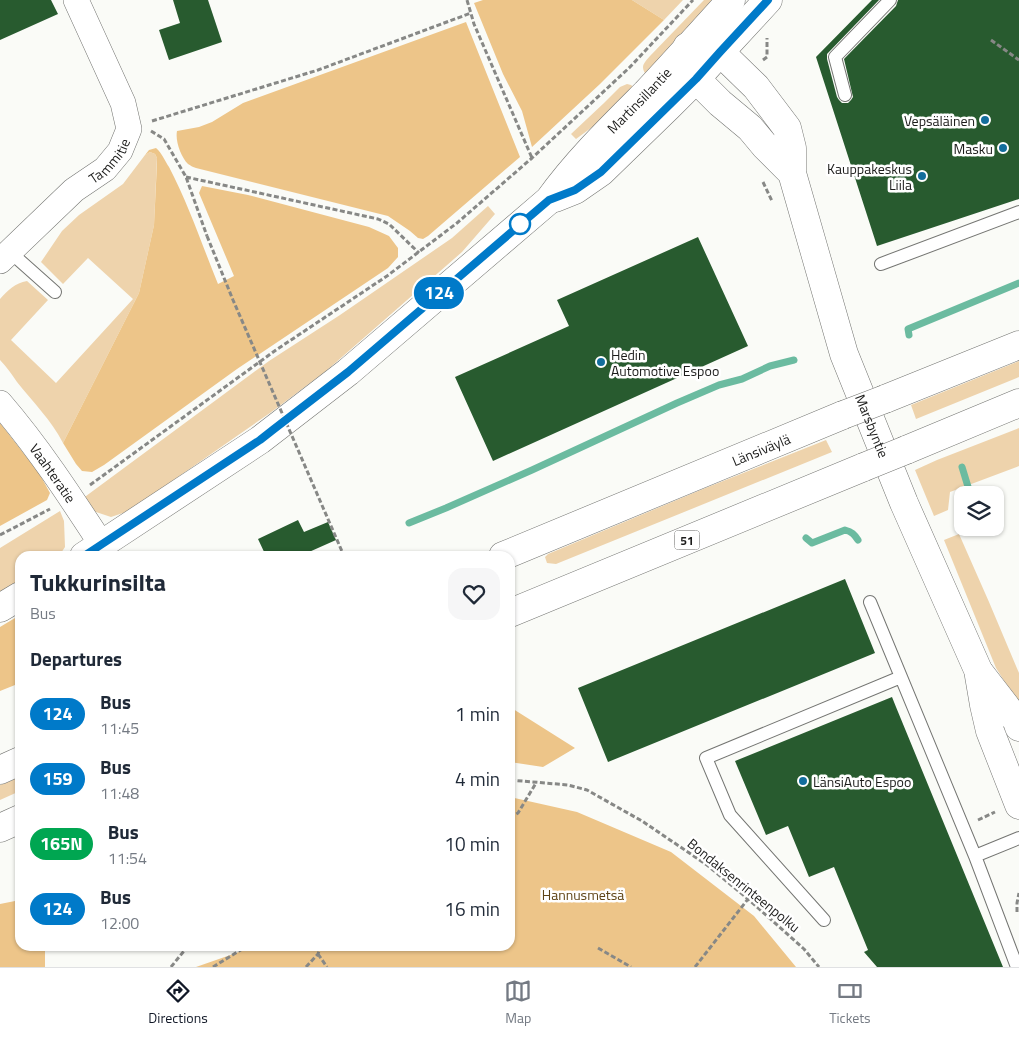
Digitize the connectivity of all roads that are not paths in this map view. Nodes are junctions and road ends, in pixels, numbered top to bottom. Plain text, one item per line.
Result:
1 (76, 0) edge
2 (731, 0) edge
3 (768, 0) edge
4 (890, 0) edge
5 (687, 47) junction
6 (720, 52) junction
7 (696, 79) junction
8 (846, 96) dead end
9 (792, 173) junction
10 (549, 200) junction
11 (1019, 212) edge
12 (5, 256) edge
13 (881, 264) dead end
14 (55, 292) dead end
15 (1019, 345) edge
16 (0, 403) edge
17 (1019, 403) edge
18 (93, 550) edge
19 (515, 551) edge
20 (15, 599) edge
21 (870, 602) dead end
22 (0, 608) edge
23 (515, 611) edge
24 (978, 670) junction
25 (901, 677) junction
26 (1019, 727) edge
27 (15, 763) edge
28 (0, 770) edge
29 (1019, 806) edge
30 (15, 822) edge
31 (0, 828) edge
32 (1019, 838) edge
33 (975, 856) junction
34 (824, 920) dead end
35 (1017, 967) edge

1 - 12 street, Tammitie
2 - 5 main road, Martinsillantie
3 - 6 main road, Martinsillantie
4 - 8 lane
5 - 6 main road
5 - 7 main road, Marsbyntie
5 - 10 main road, Martinsillantie
6 - 7 main road, Martinsillantie
6 - 9 main road, Marsbyntie
7 - 9 main road, Marsbyntie
7 - 10 main road, Martinsillantie
9 - 24 main road, Marsbyntie
10 - 18 main road, Martinsillantie
11 - 13 lane
12 - 14 lane
15 - 19 main road, Länsiväylä, bridge
16 - 18 street, Vaahteratie
17 - 23 main road, 51, bridge
20 - 22 main road
21 - 25 lane
24 - 26 main road, Marsbyntie
24 - 29 main road, Marsbyntie
25 - 33 lane
25 - 34 lane
27 - 28 main road
30 - 31 main road
32 - 33 lane
33 - 35 lane

